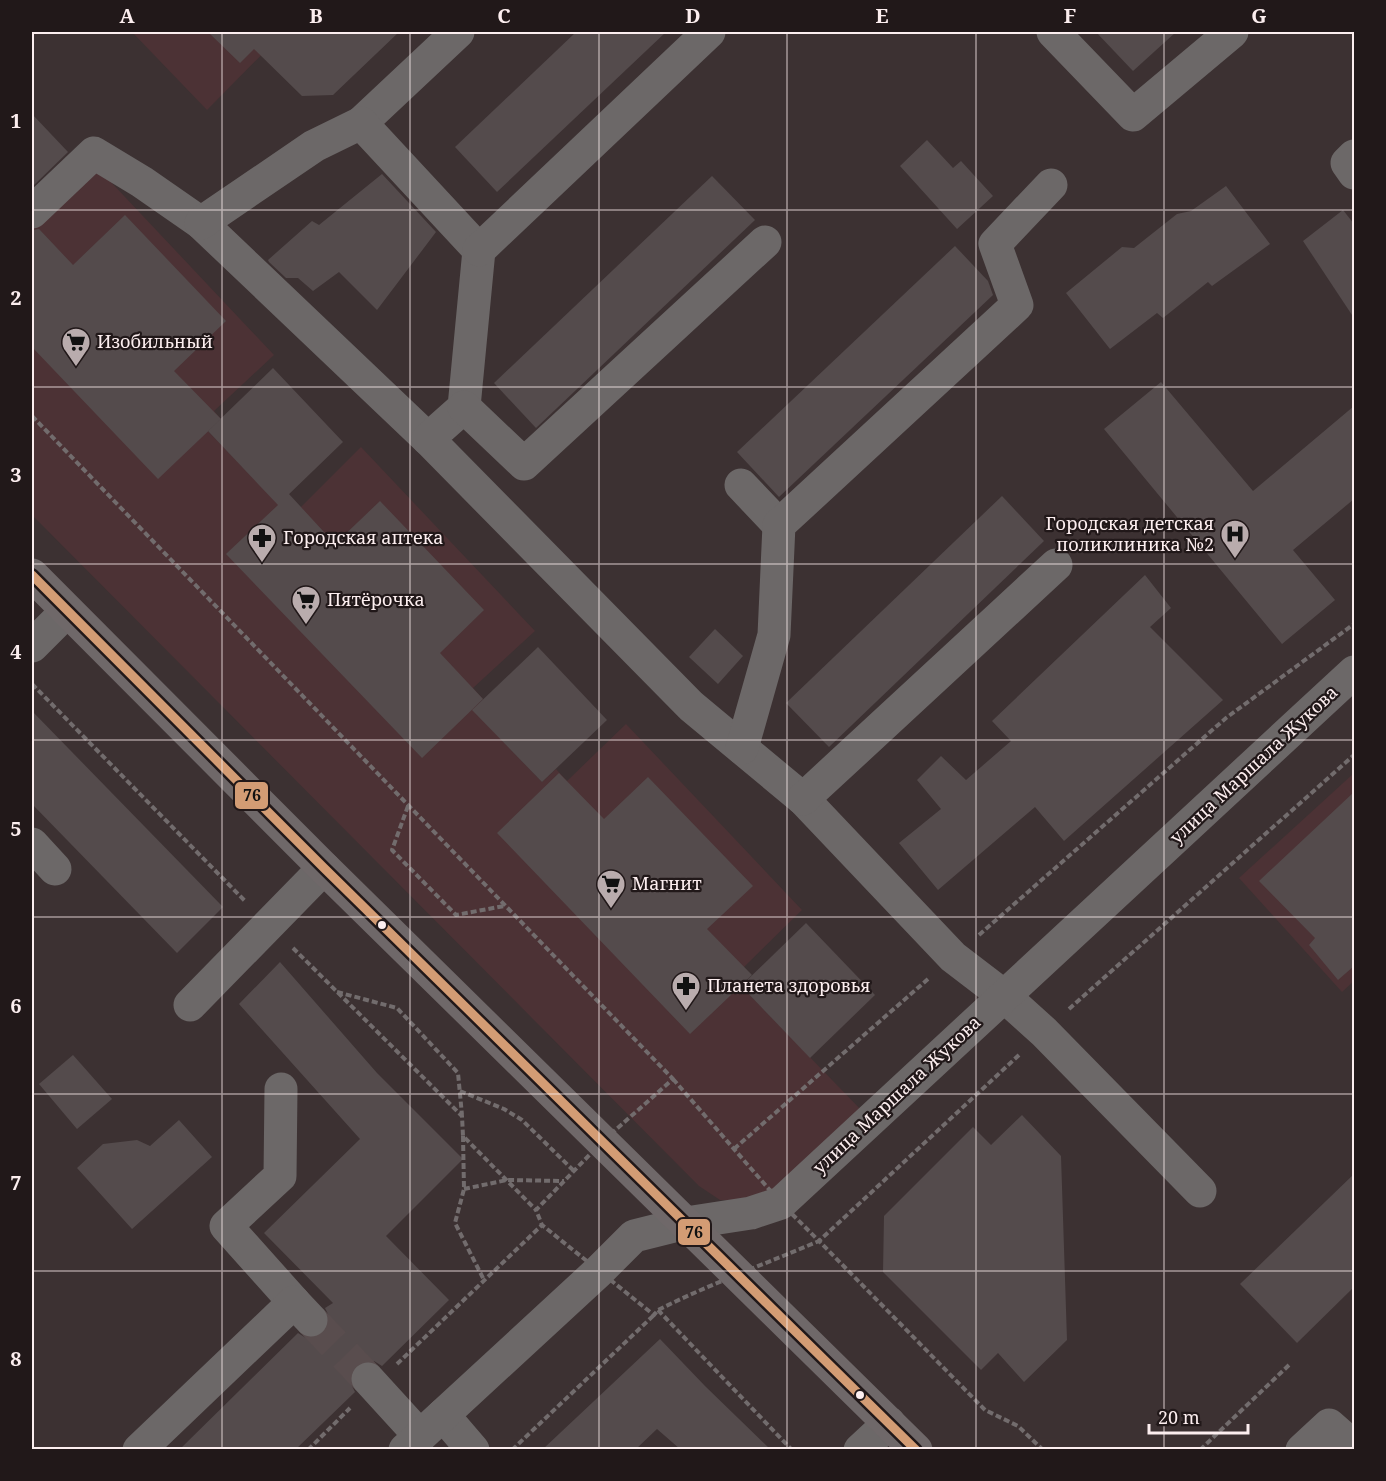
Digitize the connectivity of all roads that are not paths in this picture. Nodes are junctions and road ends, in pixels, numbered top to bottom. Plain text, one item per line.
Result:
1 (458, 32) edge
2 (710, 32) edge
3 (1053, 32) edge
4 (1232, 32) edge
5 (361, 123) junction
6 (1354, 156) edge
7 (1354, 173) edge
8 (1051, 185) dead end
9 (32, 212) edge
10 (201, 223) junction
11 (765, 242) dead end
12 (479, 250) junction
13 (464, 407) junction
14 (428, 439) junction
15 (741, 485) dead end
16 (778, 525) junction
17 (1056, 565) dead end
18 (32, 575) edge
19 (67, 611) junction
20 (32, 646) edge
21 (1354, 672) edge
22 (742, 748) junction
23 (802, 799) junction
24 (32, 844) edge
25 (324, 868) junction
26 (55, 869) dead end
27 (1004, 996) junction
28 (190, 1005) dead end
29 (281, 1089) dead end
30 (1200, 1191) dead end
31 (686, 1223) junction
32 (371, 1382) tunnel mouth
33 (889, 1423) junction
34 (423, 1433) edge
35 (1354, 1447) edge
36 (140, 1449) edge
37 (473, 1449) edge
38 (860, 1449) edge
39 (916, 1449) edge
40 (1302, 1449) edge

1 - 5 street
2 - 12 street
3 - 4 street
5 - 10 street
5 - 12 street
6 - 7 street
8 - 16 street
9 - 10 street
10 - 14 street
11 - 13 street
12 - 13 street
13 - 14 street
14 - 22 street
15 - 16 street
16 - 22 street
17 - 23 street
18 - 19 main road
19 - 20 street
19 - 25 main road
21 - 27 street, улица Маршала Жукова
22 - 23 street
23 - 27 street
24 - 26 street
25 - 28 street
25 - 31 main road
27 - 30 street
27 - 31 street, улица Маршала Жукова
29 - 36 street
31 - 33 main road
31 - 34 street, улица Маршала Жукова
32 - 34 street
33 - 38 street
33 - 39 main road
34 - 37 street
35 - 40 street

